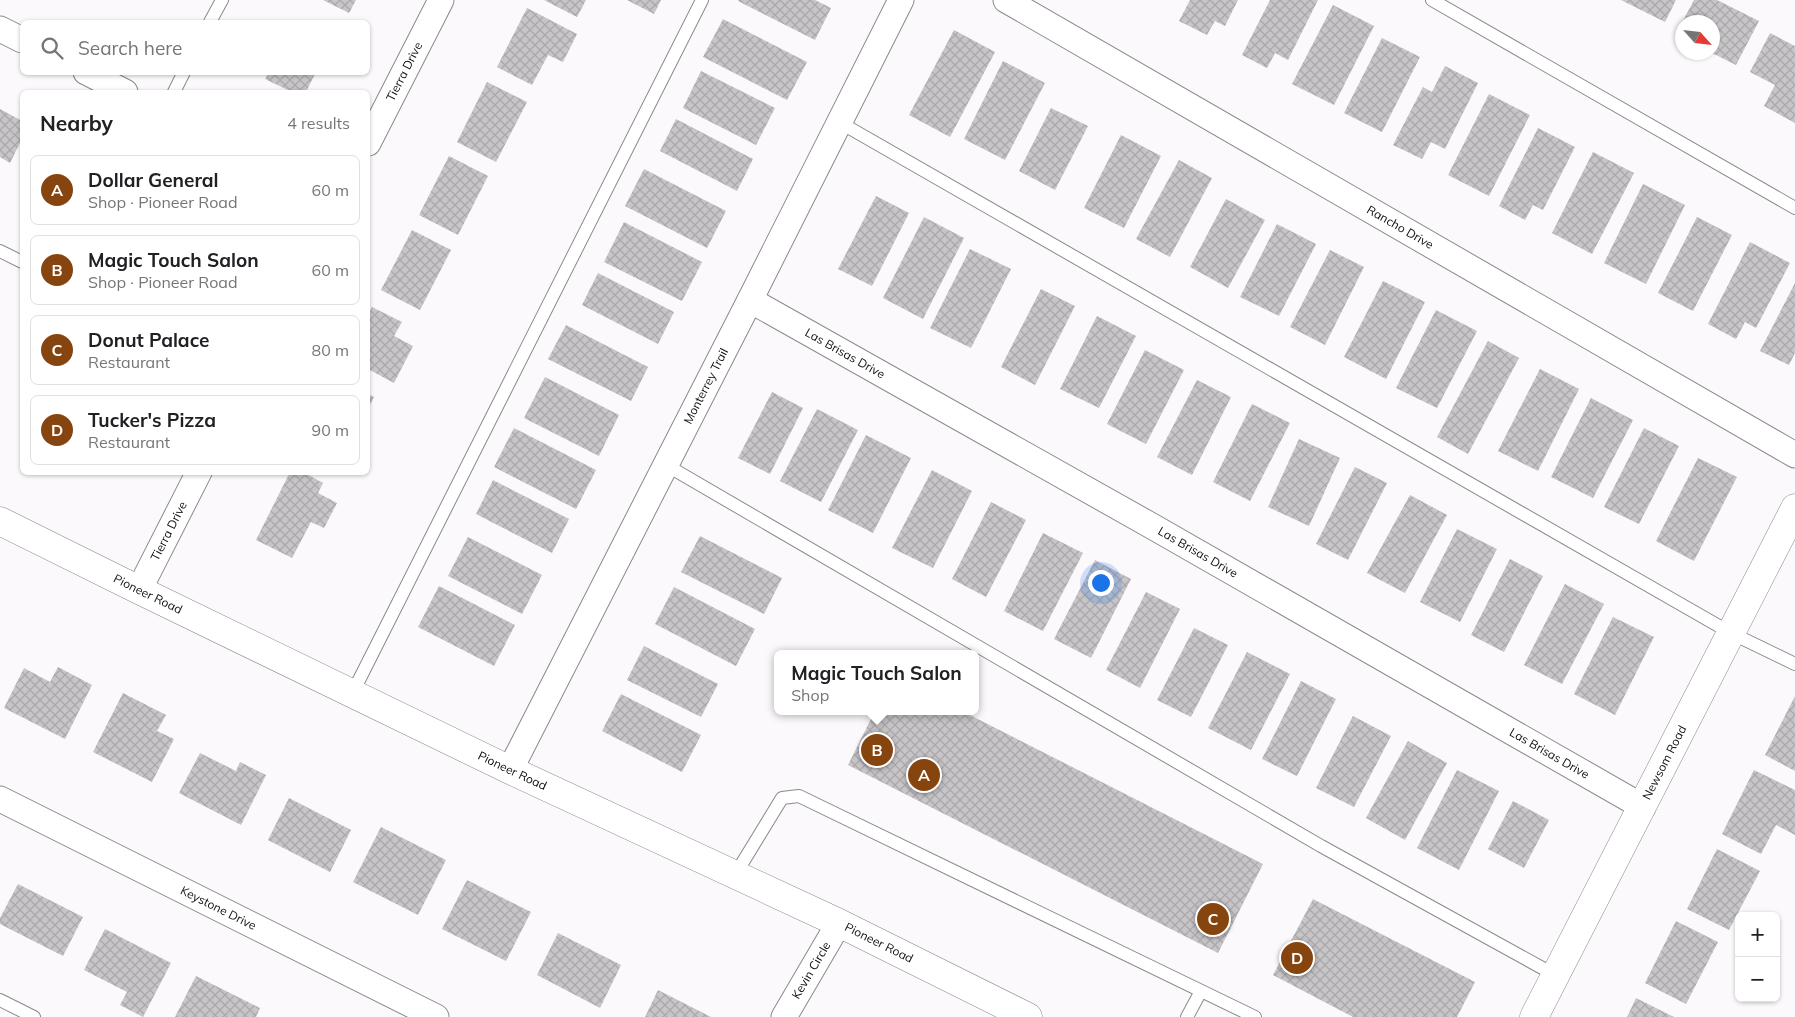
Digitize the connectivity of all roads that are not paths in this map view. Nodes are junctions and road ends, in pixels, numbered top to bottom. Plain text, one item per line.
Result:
1 (222, 0) edge
2 (441, 0) edge
3 (702, 0) edge
4 (900, 0) edge
5 (1006, 0) edge
6 (1432, 0) edge
7 (211, 20) edge
8 (0, 29) edge
9 (20, 39) edge
10 (92, 75) edge
11 (182, 75) edge
12 (121, 90) edge
13 (175, 90) edge
14 (839, 122) junction
15 (370, 139) edge
16 (1795, 208) edge
17 (0, 251) edge
18 (20, 261) edge
19 (750, 300) junction
20 (1795, 455) edge
21 (666, 465) junction
22 (197, 475) edge
23 (1795, 508) edge
24 (0, 521) edge
25 (139, 590) junction
26 (1731, 633) junction
27 (1795, 664) edge
28 (352, 694) junction
29 (510, 770) junction
30 (0, 800) edge
31 (1643, 807) junction
32 (736, 874) junction
33 (838, 923) junction
34 (1555, 976) junction
35 (1201, 991) junction
36 (0, 1000) edge
37 (34, 1017) edge
38 (436, 1017) edge
39 (784, 1017) edge
40 (1028, 1017) edge
41 (1187, 1017) edge
42 (1255, 1017) edge
43 (1534, 1017) edge

1 - 7 lane
2 - 15 street, Tierra Drive
3 - 28 lane
4 - 14 street, Monterrey Trail
5 - 20 street, Rancho Drive
6 - 16 lane
8 - 9 street
10 - 12 street
11 - 13 lane
14 - 19 street, Monterrey Trail
14 - 26 lane
17 - 18 lane
19 - 21 street, Monterrey Trail
19 - 31 street, Las Brisas Drive
21 - 29 street, Monterrey Trail
21 - 34 lane
22 - 25 street, Tierra Drive
23 - 26 main road, Newsom Road
24 - 25 main road, Pioneer Road
25 - 28 main road, Pioneer Road
26 - 27 lane
26 - 31 main road, Newsom Road
28 - 29 main road, Pioneer Road
29 - 32 main road, Pioneer Road
30 - 38 street, Keystone Drive
31 - 34 main road, Newsom Road
32 - 33 main road, Pioneer Road
32 - 35 lane
33 - 39 street, Kevin Circle
33 - 40 main road, Pioneer Road
34 - 43 main road, Newsom Road
35 - 41 lane
35 - 42 lane
36 - 37 lane

